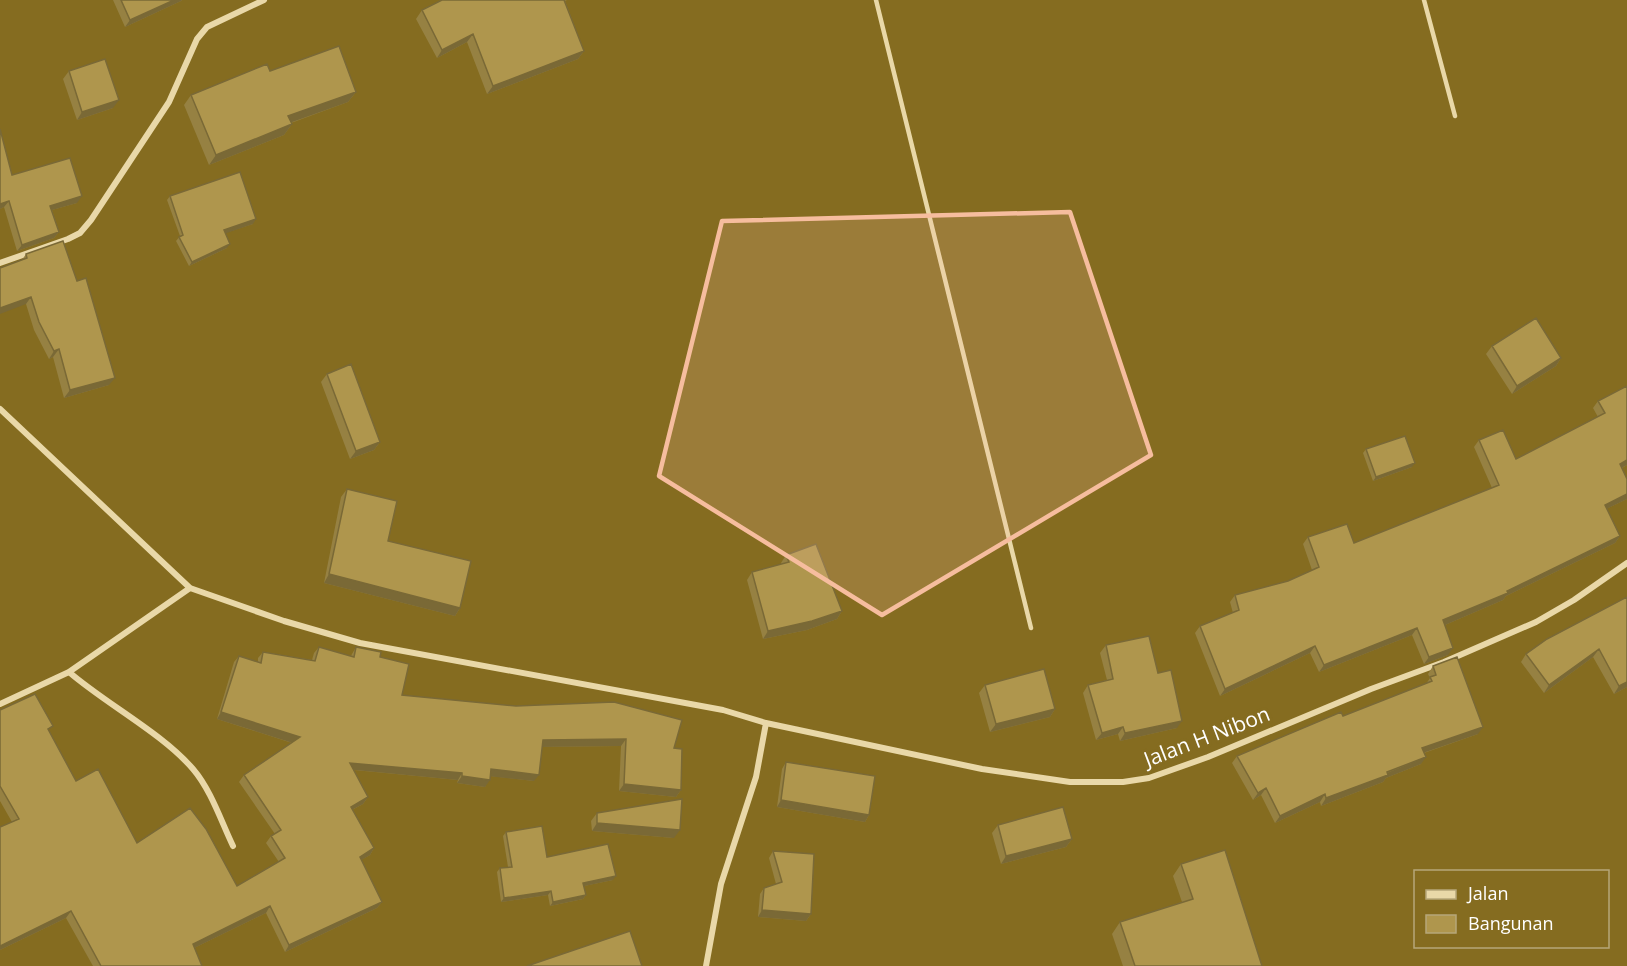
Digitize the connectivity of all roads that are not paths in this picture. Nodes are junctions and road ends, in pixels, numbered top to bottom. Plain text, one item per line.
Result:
1 (264, 0) edge
2 (876, 0) edge
3 (1424, 0) edge
4 (1455, 116) dead end
5 (0, 263) edge
6 (0, 409) edge
7 (1627, 563) edge
8 (190, 588) junction
9 (1031, 628) dead end
10 (69, 672) junction
11 (0, 704) edge
12 (766, 723) junction
13 (233, 846) dead end
14 (706, 966) edge

1 - 5 street
2 - 9 lane
3 - 4 lane
6 - 8 street
7 - 12 street, Jalan H Nibon
8 - 10 street
8 - 12 street, Jalan H Nibon
10 - 11 street
10 - 13 street
12 - 14 street

